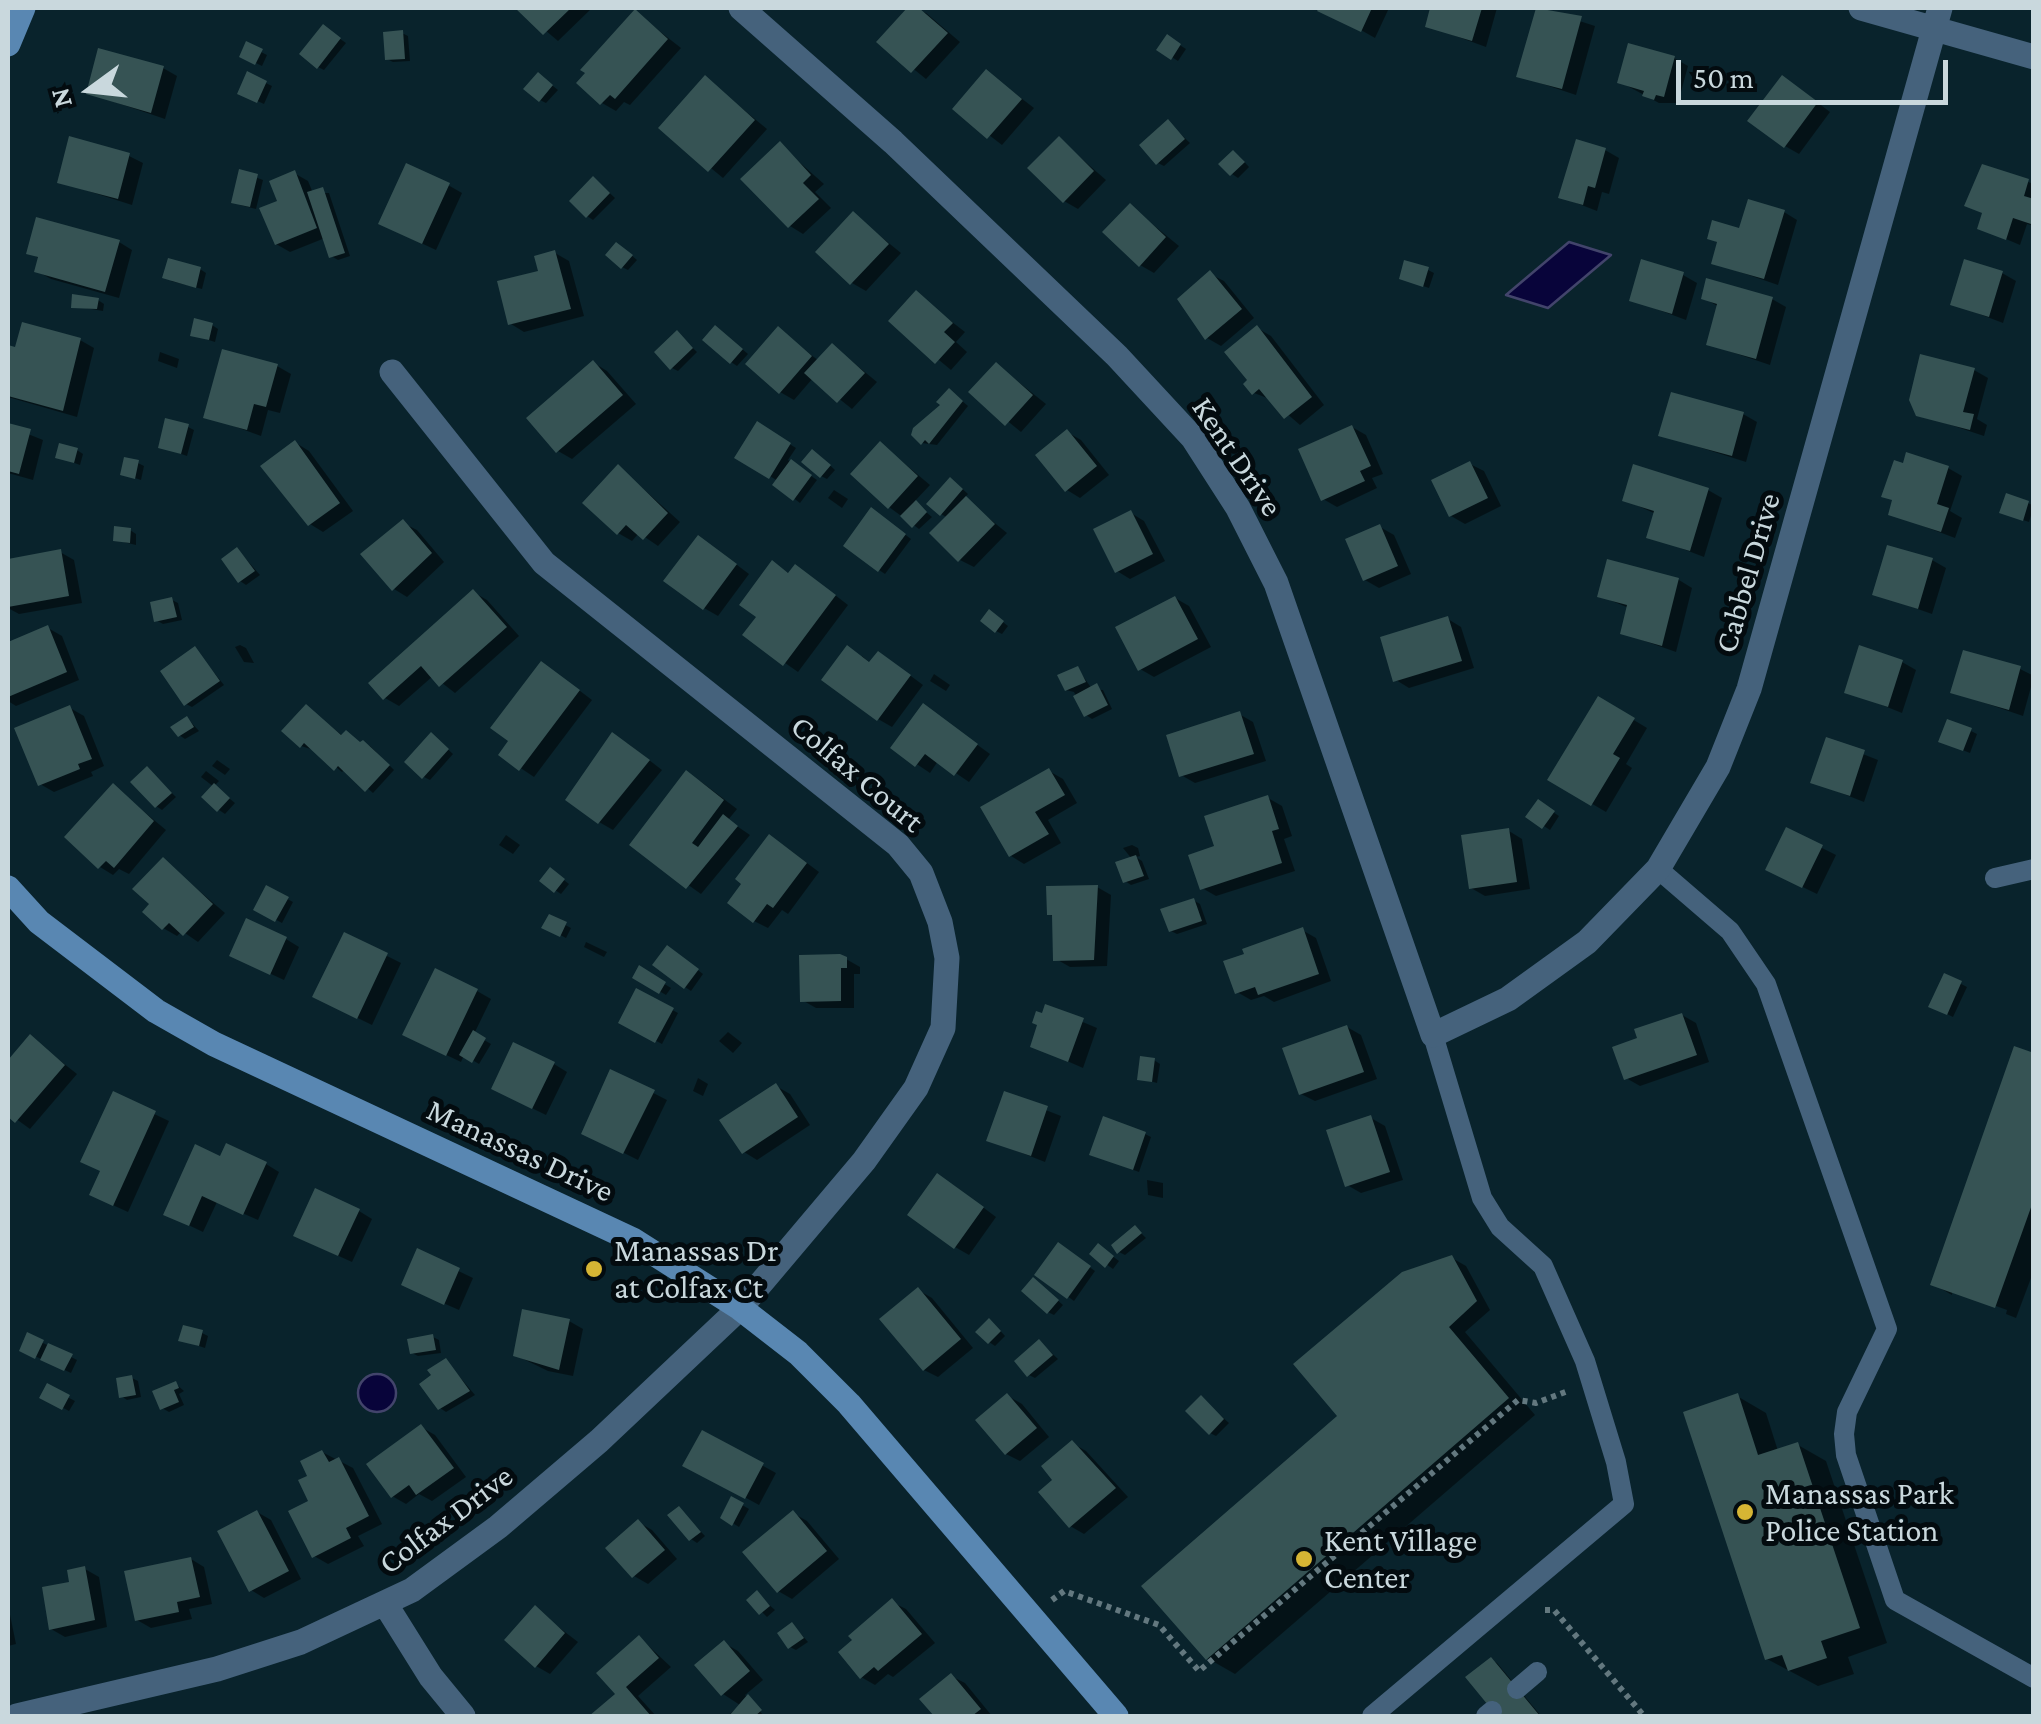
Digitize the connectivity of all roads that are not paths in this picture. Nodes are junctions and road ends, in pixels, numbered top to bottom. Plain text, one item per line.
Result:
1 (23, 8) edge
2 (741, 8) edge
3 (1860, 8) edge
4 (1937, 18) edge
5 (8, 44) edge
6 (2034, 57) edge
7 (392, 372) dead end
8 (1658, 869) junction
9 (2034, 869) edge
10 (1995, 878) dead end
11 (8, 888) edge
12 (1433, 1035) junction
13 (740, 1308) junction
14 (386, 1604) junction
15 (1537, 1672) dead end
16 (2034, 1678) edge
17 (1517, 1689) dead end
18 (17, 1716) edge
19 (463, 1716) edge
20 (1116, 1716) edge
21 (1372, 1716) edge

1 - 5 main road
2 - 12 street, Kent Drive
3 - 4 street
4 - 6 street
4 - 8 street, Cabbel Drive
7 - 13 street, Colfax Court
8 - 12 street, Cabbel Drive
8 - 16 lane
9 - 10 lane
11 - 13 main road, Manassas Drive
12 - 21 lane
13 - 14 street, Colfax Drive
13 - 20 main road, Manassas Drive
14 - 18 street, Colfax Drive
14 - 19 street
15 - 17 lane

